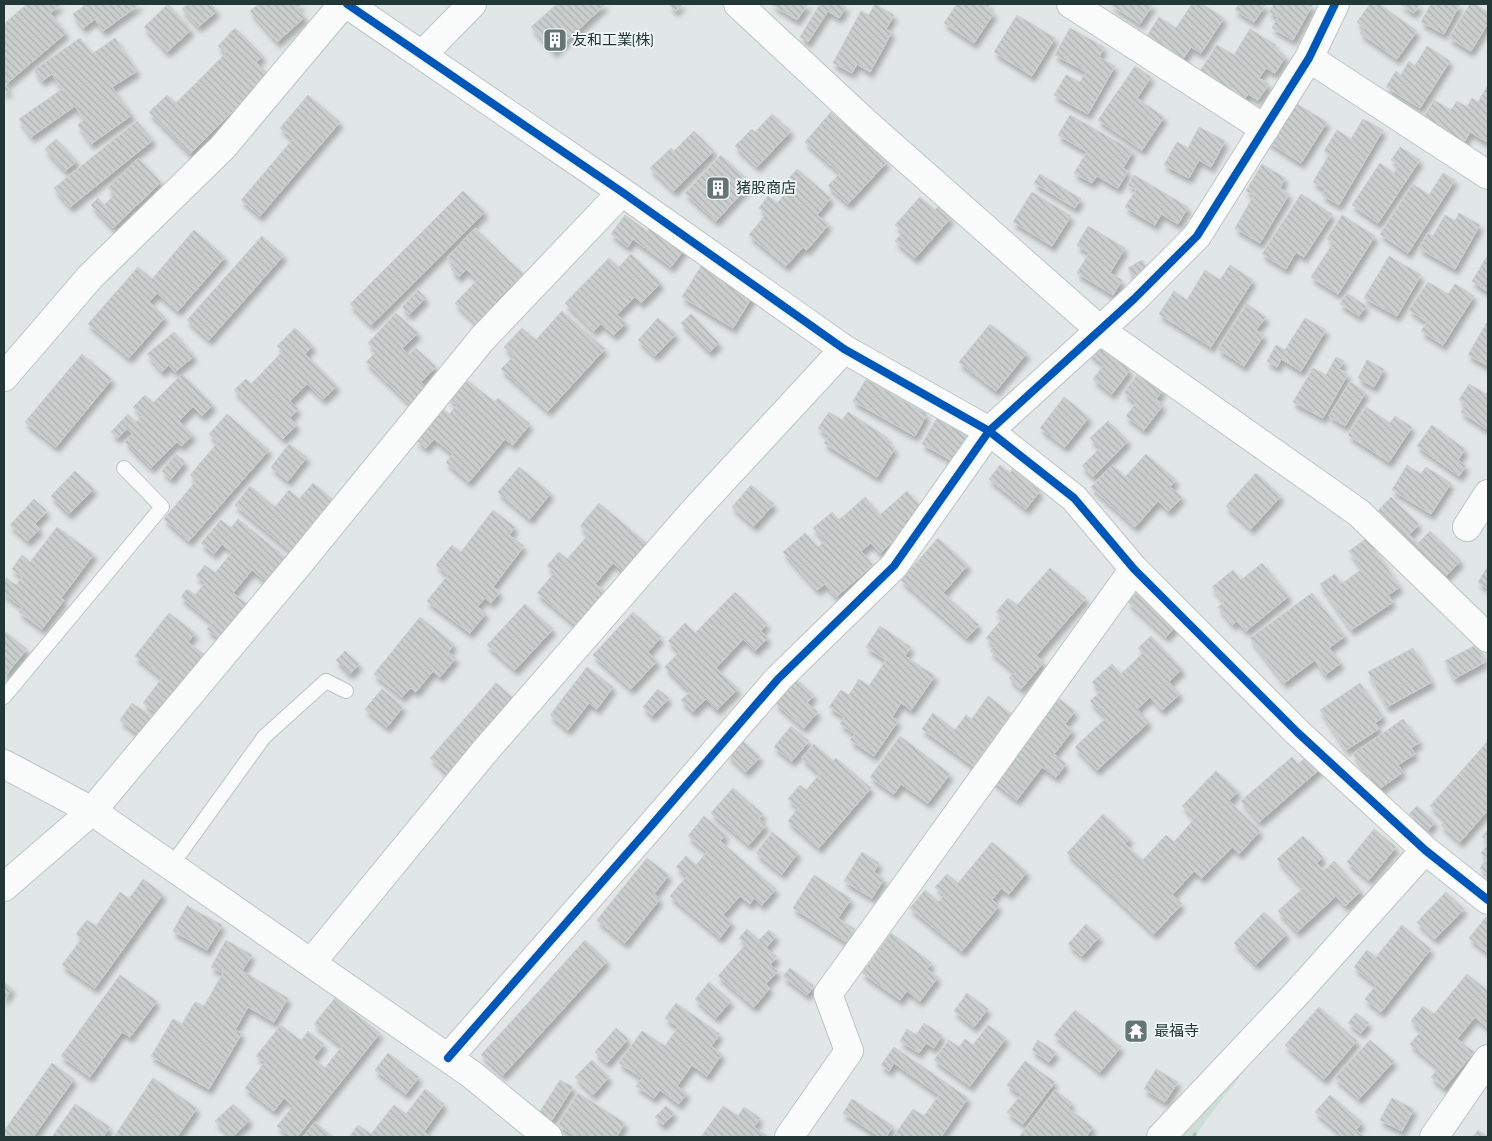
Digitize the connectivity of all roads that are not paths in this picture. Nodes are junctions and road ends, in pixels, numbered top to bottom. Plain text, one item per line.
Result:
1 (345, 4) edge
2 (472, 4) edge
3 (738, 4) edge
4 (1071, 4) edge
5 (1335, 4) edge
6 (422, 55) junction
7 (1309, 58) junction
8 (1265, 129) junction
9 (1488, 175) edge
10 (622, 192) junction
11 (1100, 330) junction
12 (844, 349) junction
13 (4, 377) edge
14 (989, 431) junction
15 (124, 468) dead end
16 (1488, 494) edge
17 (1466, 527) dead end
18 (1134, 569) junction
19 (1488, 638) edge
20 (346, 690) dead end
21 (4, 697) edge
22 (4, 764) edge
23 (92, 812) junction
24 (1425, 850) junction
25 (171, 866) junction
26 (4, 887) edge
27 (1488, 900) edge
28 (311, 963) junction
29 (448, 1058) junction
30 (1488, 1059) edge
31 (548, 1137) edge
32 (789, 1137) edge
33 (1161, 1137) edge
34 (1434, 1137) edge

1 - 6 street
1 - 13 street
2 - 6 street
3 - 11 street
4 - 8 street
5 - 7 street
6 - 10 street
7 - 8 street
7 - 9 street
8 - 11 street
10 - 12 street
10 - 23 street
11 - 14 street
11 - 19 street
12 - 14 street
12 - 28 street
14 - 18 street
14 - 29 street
15 - 21 lane
16 - 17 street
18 - 24 street
18 - 32 street
20 - 25 lane
22 - 23 street
23 - 25 street
23 - 26 street
24 - 27 street
24 - 33 street
25 - 28 street
28 - 29 street
29 - 31 street
30 - 34 street

